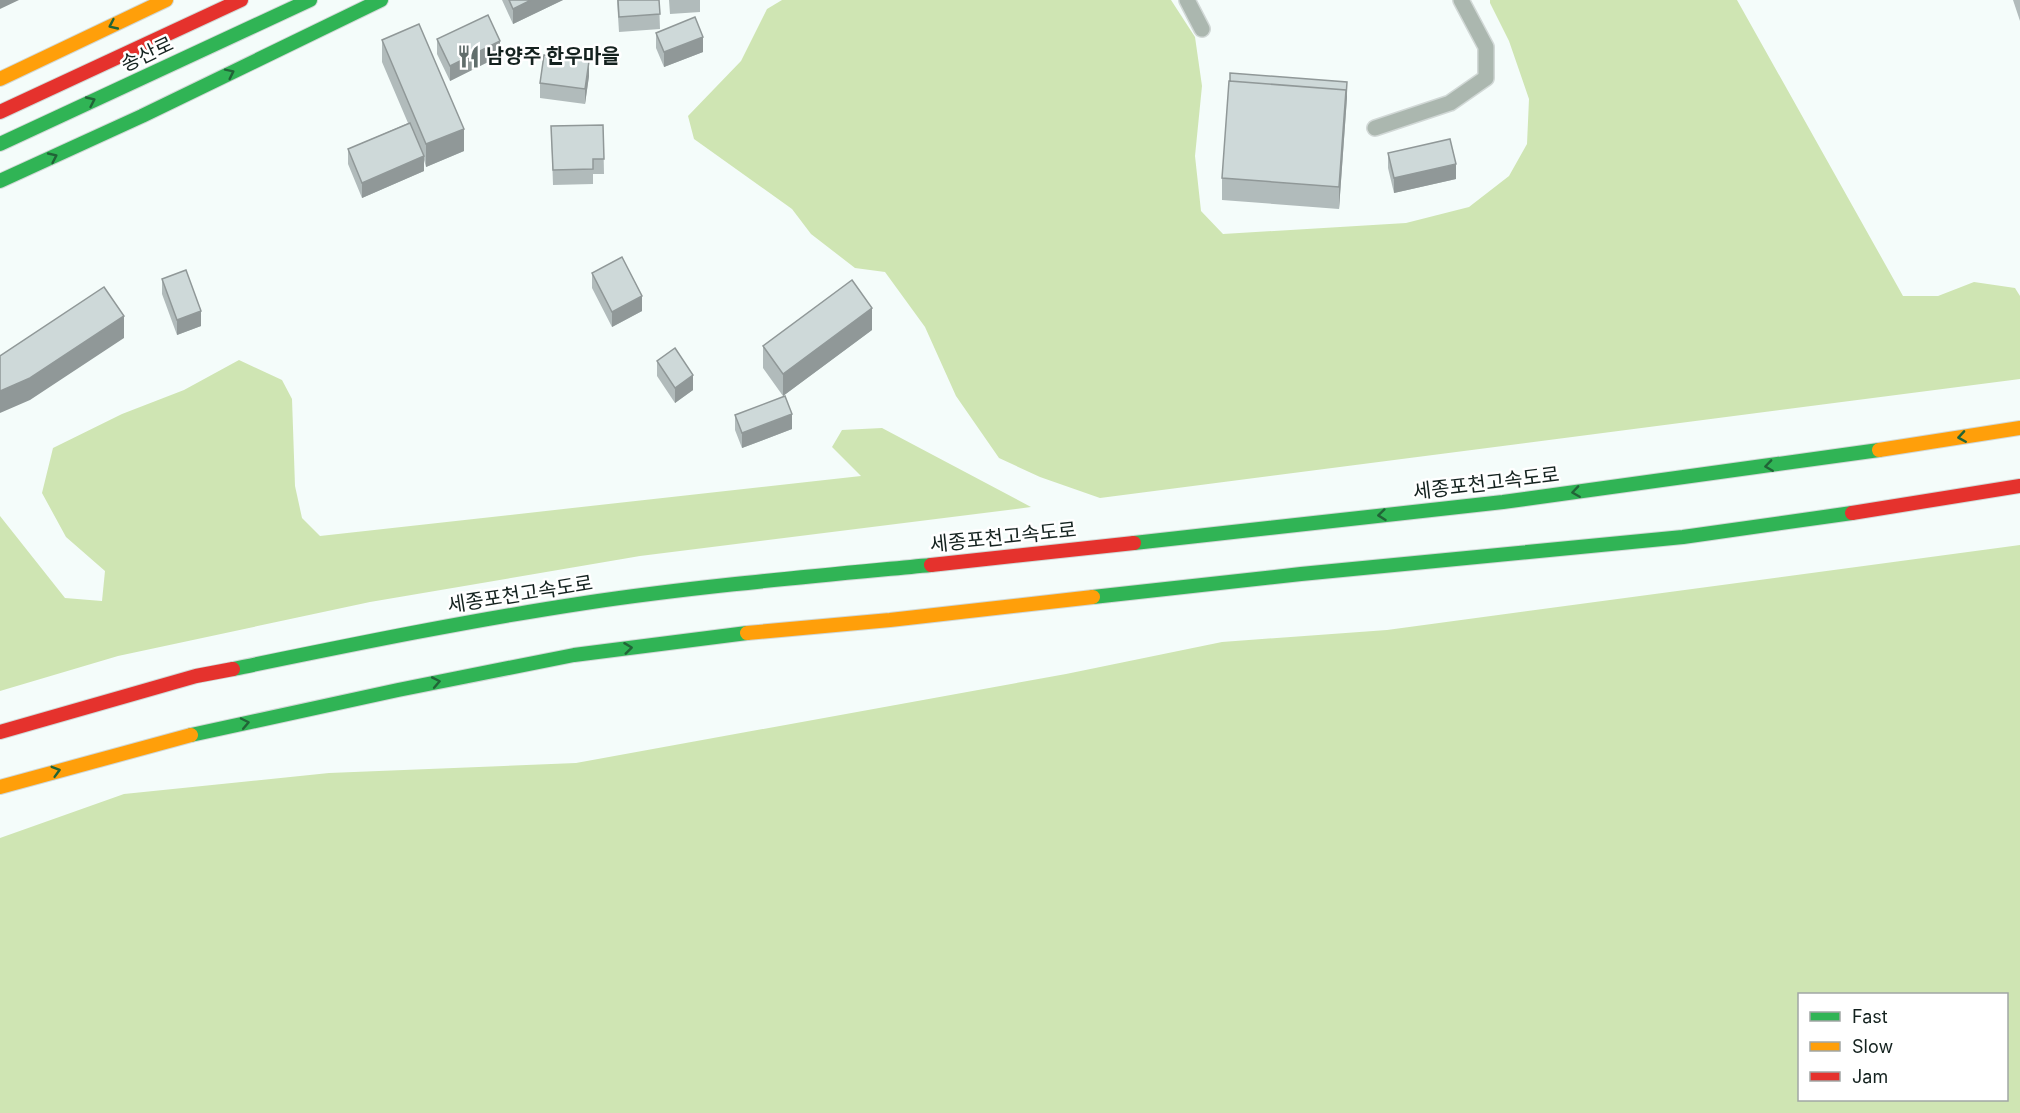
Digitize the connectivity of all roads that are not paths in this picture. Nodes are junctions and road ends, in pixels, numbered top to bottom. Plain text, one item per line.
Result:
1 (166, 0) edge
2 (241, 0) edge
3 (310, 0) edge
4 (381, 0) edge
5 (1187, 0) edge
6 (1461, 0) edge
7 (1202, 28) dead end
8 (0, 79) edge
9 (0, 112) edge
10 (1375, 128) dead end
11 (0, 144) edge
12 (0, 181) edge
13 (2020, 428) edge
14 (2020, 486) edge
15 (0, 732) edge
16 (0, 787) edge

1 -> 8 main road
2 - 9 main road, 송산로
11 -> 3 main road, 송산로
12 -> 4 main road
5 - 7 lane
6 - 10 lane
13 -> 15 main road, 세종포천고속도로
16 -> 14 main road

